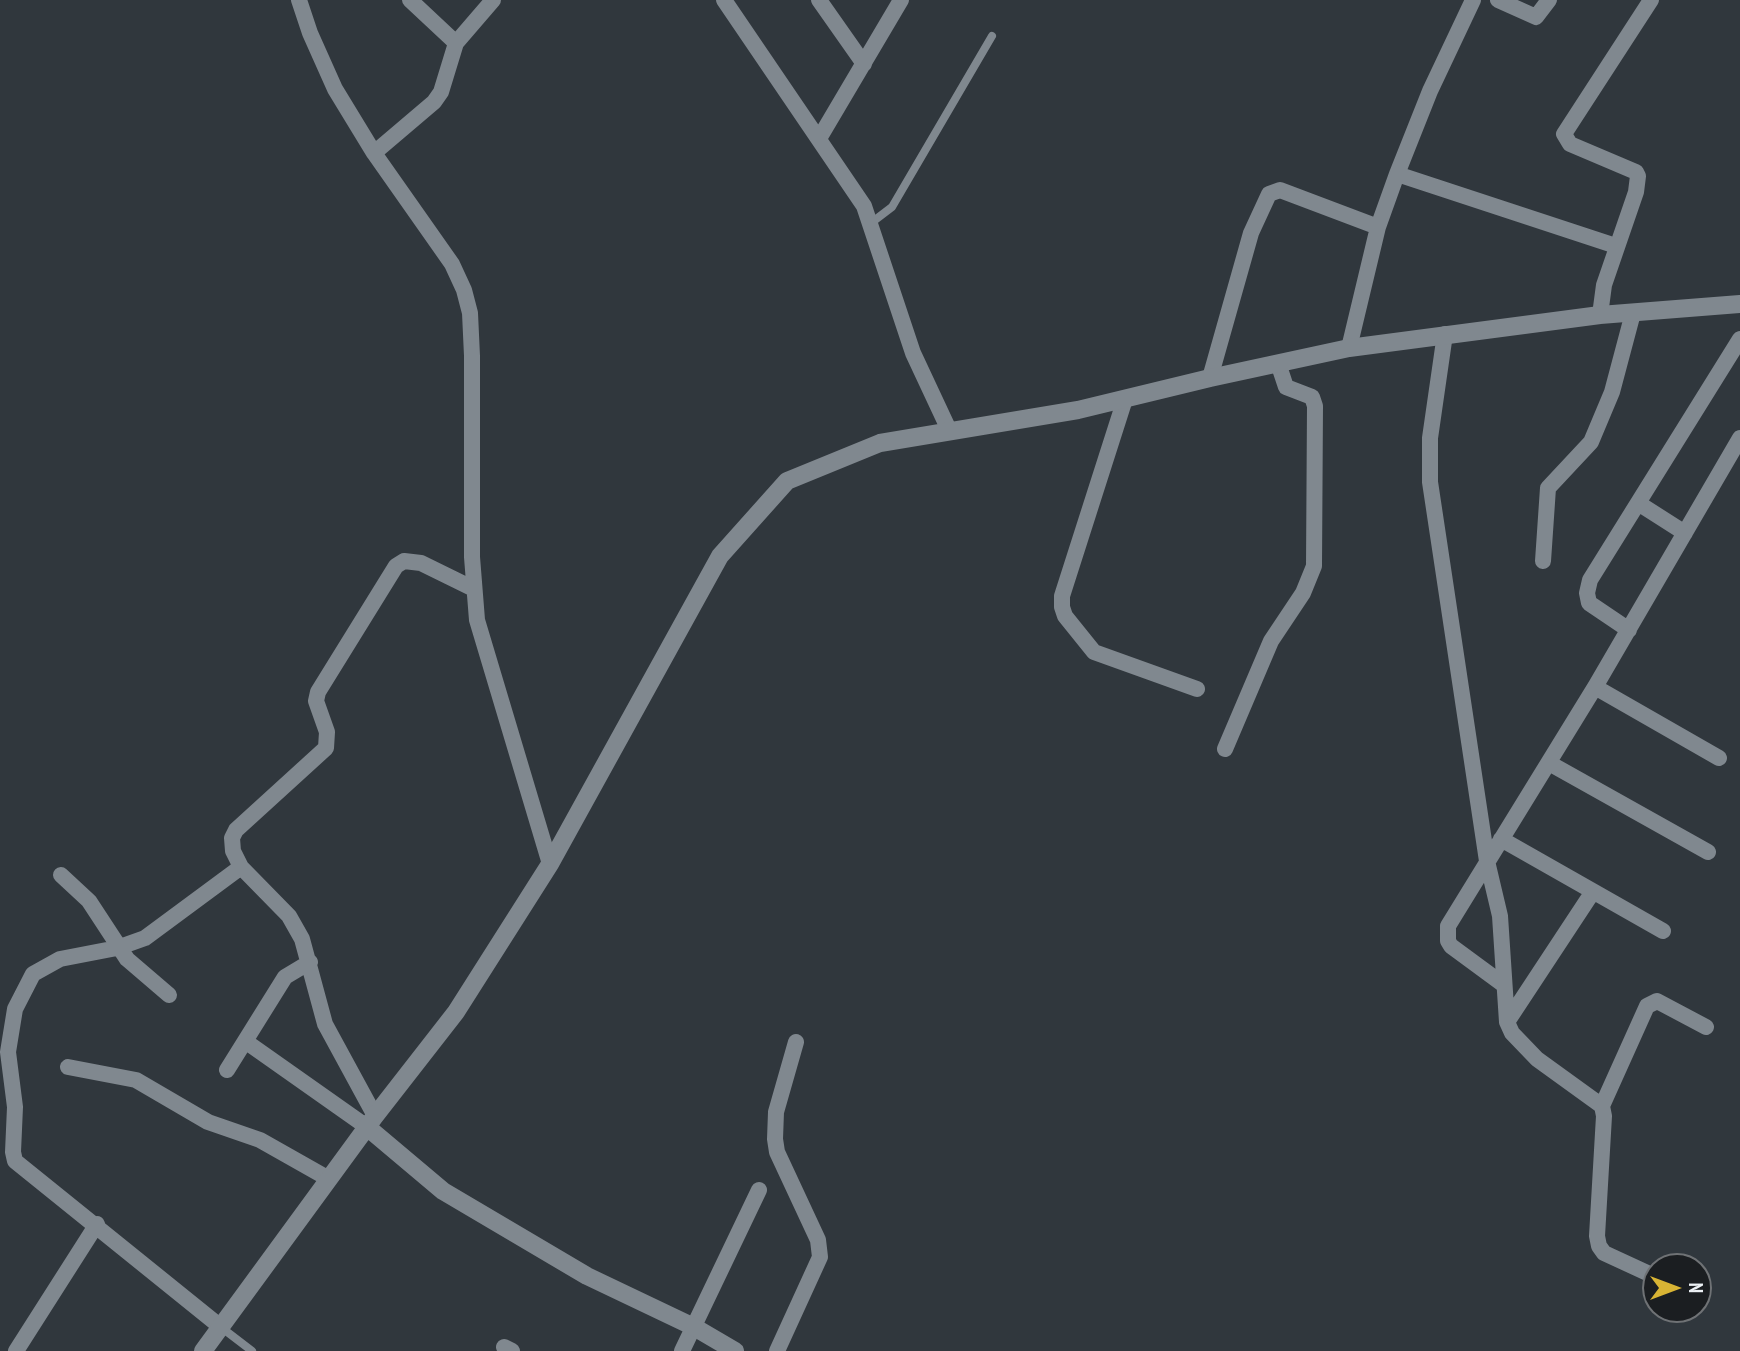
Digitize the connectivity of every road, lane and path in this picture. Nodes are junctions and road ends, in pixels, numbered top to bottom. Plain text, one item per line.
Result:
1 (299, 0) edge
2 (410, 0) edge
3 (493, 0) edge
4 (724, 0) edge
5 (819, 0) edge
6 (901, 0) edge
7 (1473, 0) edge
8 (1498, 0) edge
9 (1549, 0) edge
10 (1651, 0) edge
11 (992, 36) dead end
12 (456, 43) junction
13 (864, 64) junction
14 (820, 137) junction
15 (374, 153) junction
16 (1397, 174) junction
17 (871, 223) junction
18 (1378, 227) junction
19 (1616, 246) junction
20 (1740, 304) edge
21 (1633, 313) junction
22 (1600, 315) junction
23 (1445, 334) junction
24 (1740, 339) edge
25 (1349, 348) junction
26 (1278, 363) junction
27 (1210, 378) junction
28 (1125, 399) junction
29 (948, 430) junction
30 (1740, 438) edge
31 (1638, 503) junction
32 (1685, 533) junction
33 (1542, 561) dead end
34 (474, 589) junction
35 (1629, 630) junction
36 (1595, 687) junction
37 (1197, 689) dead end
38 (1226, 749) dead end
39 (1719, 758) dead end
40 (1549, 763) junction
41 (1501, 839) junction
42 (1708, 852) dead end
43 (1487, 861) junction
44 (550, 864) junction
45 (242, 867) junction
46 (61, 875) dead end
47 (1592, 893) junction
48 (1663, 931) dead end
49 (117, 947) junction
50 (310, 962) junction
51 (1504, 985) junction
52 (169, 995) dead end
53 (8, 1006) edge
54 (1507, 1022) junction
55 (1706, 1027) dead end
56 (245, 1041) junction
57 (796, 1042) dead end
58 (68, 1067) dead end
59 (227, 1070) dead end
60 (1602, 1106) junction
61 (371, 1122) junction
62 (329, 1179) junction
63 (759, 1190) dead end
64 (97, 1224) junction
65 (1642, 1271) edge
66 (694, 1327) junction
67 (222, 1328) junction
68 (16, 1351) edge
69 (203, 1351) edge
70 (252, 1351) edge
71 (682, 1351) edge
72 (735, 1351) edge
73 (777, 1351) edge

1 - 15 street
2 - 12 street
3 - 12 street
4 - 14 street
5 - 13 street
6 - 13 street
7 - 16 street
8 - 9 street
10 - 19 street
11 - 17 lane
12 - 15 street
13 - 14 street
14 - 17 street
15 - 34 street
16 - 18 street
16 - 19 street
17 - 29 street
18 - 25 street
18 - 27 street
19 - 22 street
20 - 21 street
21 - 22 street
21 - 33 street
22 - 23 street
23 - 25 street
23 - 43 street
24 - 31 street
25 - 26 street
26 - 27 street
26 - 38 street
27 - 28 street
28 - 29 street
28 - 37 street
29 - 44 street
30 - 32 street
31 - 32 street
31 - 35 street
32 - 35 street
34 - 44 street
34 - 45 street
35 - 36 street
36 - 39 street
36 - 40 street
40 - 41 street
40 - 42 street
41 - 43 street
41 - 47 street
43 - 51 street
43 - 51 street
44 - 61 street
45 - 49 street
45 - 50 street
46 - 49 street
47 - 48 street
47 - 54 street
49 - 52 street
49 - 53 street
50 - 56 street
50 - 61 street
51 - 54 street
53 - 64 street
54 - 60 street
55 - 60 street
56 - 59 street
56 - 61 street
57 - 73 street
58 - 62 street
60 - 65 street
61 - 62 street
61 - 66 street
62 - 67 street
63 - 66 street
64 - 67 street
64 - 68 street
66 - 71 street
66 - 72 street
67 - 69 street
67 - 70 lane

